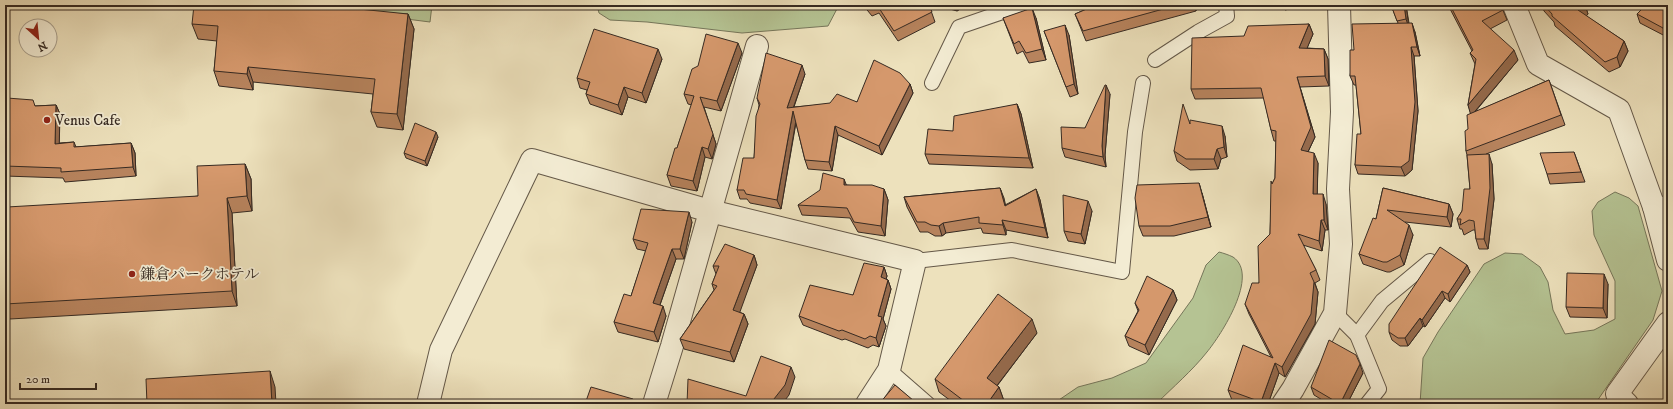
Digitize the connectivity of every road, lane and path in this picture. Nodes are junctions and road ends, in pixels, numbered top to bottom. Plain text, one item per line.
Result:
1 (1023, 5) edge
2 (1226, 5) edge
3 (1339, 5) edge
4 (1514, 5) edge
5 (757, 46) dead end
6 (1155, 60) dead end
7 (932, 83) dead end
8 (1143, 83) dead end
9 (1661, 207) edge
10 (710, 211) junction
11 (1668, 260) edge
12 (915, 261) junction
13 (1430, 261) edge
14 (1335, 313) junction
15 (1668, 323) edge
16 (1357, 335) junction
17 (890, 370) junction
18 (428, 404) edge
19 (654, 404) edge
20 (867, 404) edge
21 (928, 404) edge
22 (1283, 404) edge
23 (1367, 404) edge
24 (1627, 404) edge

1 - 7 lane
2 - 6 lane
3 - 14 street
4 - 9 street
5 - 10 street
8 - 12 lane
9 - 11 street
10 - 12 street
10 - 18 street
10 - 19 street
12 - 17 street
13 - 16 lane
14 - 16 lane
14 - 22 street
15 - 24 street
16 - 23 lane
17 - 20 street
17 - 21 lane

